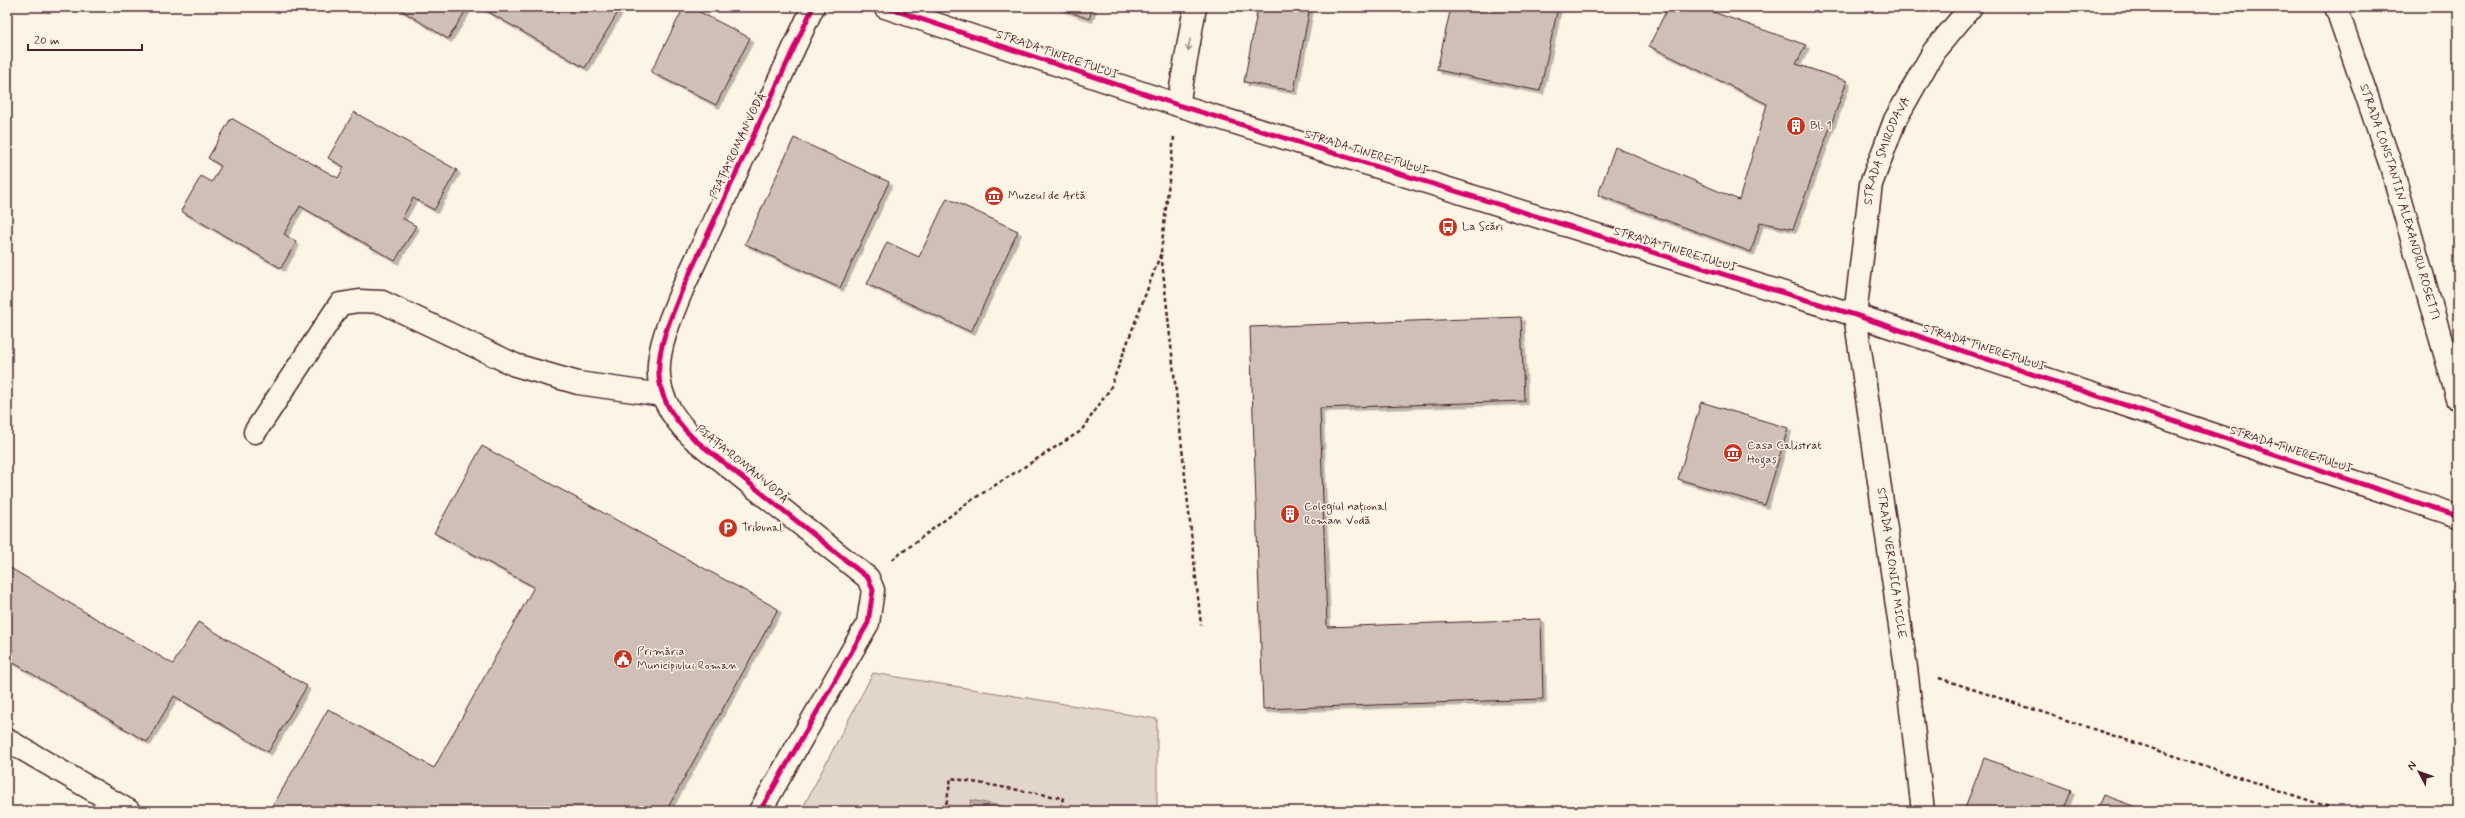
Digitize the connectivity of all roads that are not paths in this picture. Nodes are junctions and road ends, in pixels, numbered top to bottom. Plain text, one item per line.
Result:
1 (813, 7) edge
2 (885, 7) edge
3 (1196, 7) edge
4 (1971, 7) edge
5 (2336, 7) edge
6 (1178, 105) junction
7 (1855, 315) junction
8 (662, 394) junction
9 (2458, 399) edge
10 (255, 432) dead end
11 (2458, 516) edge
12 (7, 740) edge
13 (129, 811) edge
14 (760, 811) edge
15 (1923, 811) edge

1 - 8 street, PIAȚA ROMAN VODĂ
2 - 6 street, STRADA TINERETULUI
3 -> 6 street
4 - 7 street, STRADA SMIRODAVA
5 - 9 street, STRADA CONSTANTIN ALEXANDRU ROSETTI
6 - 7 street, STRADA TINERETULUI
7 - 11 street, STRADA TINERETULUI
7 - 15 street, STRADA VERONICA MICLE
8 - 10 street
8 - 14 street, PIAȚA ROMAN VODĂ
12 - 13 street

